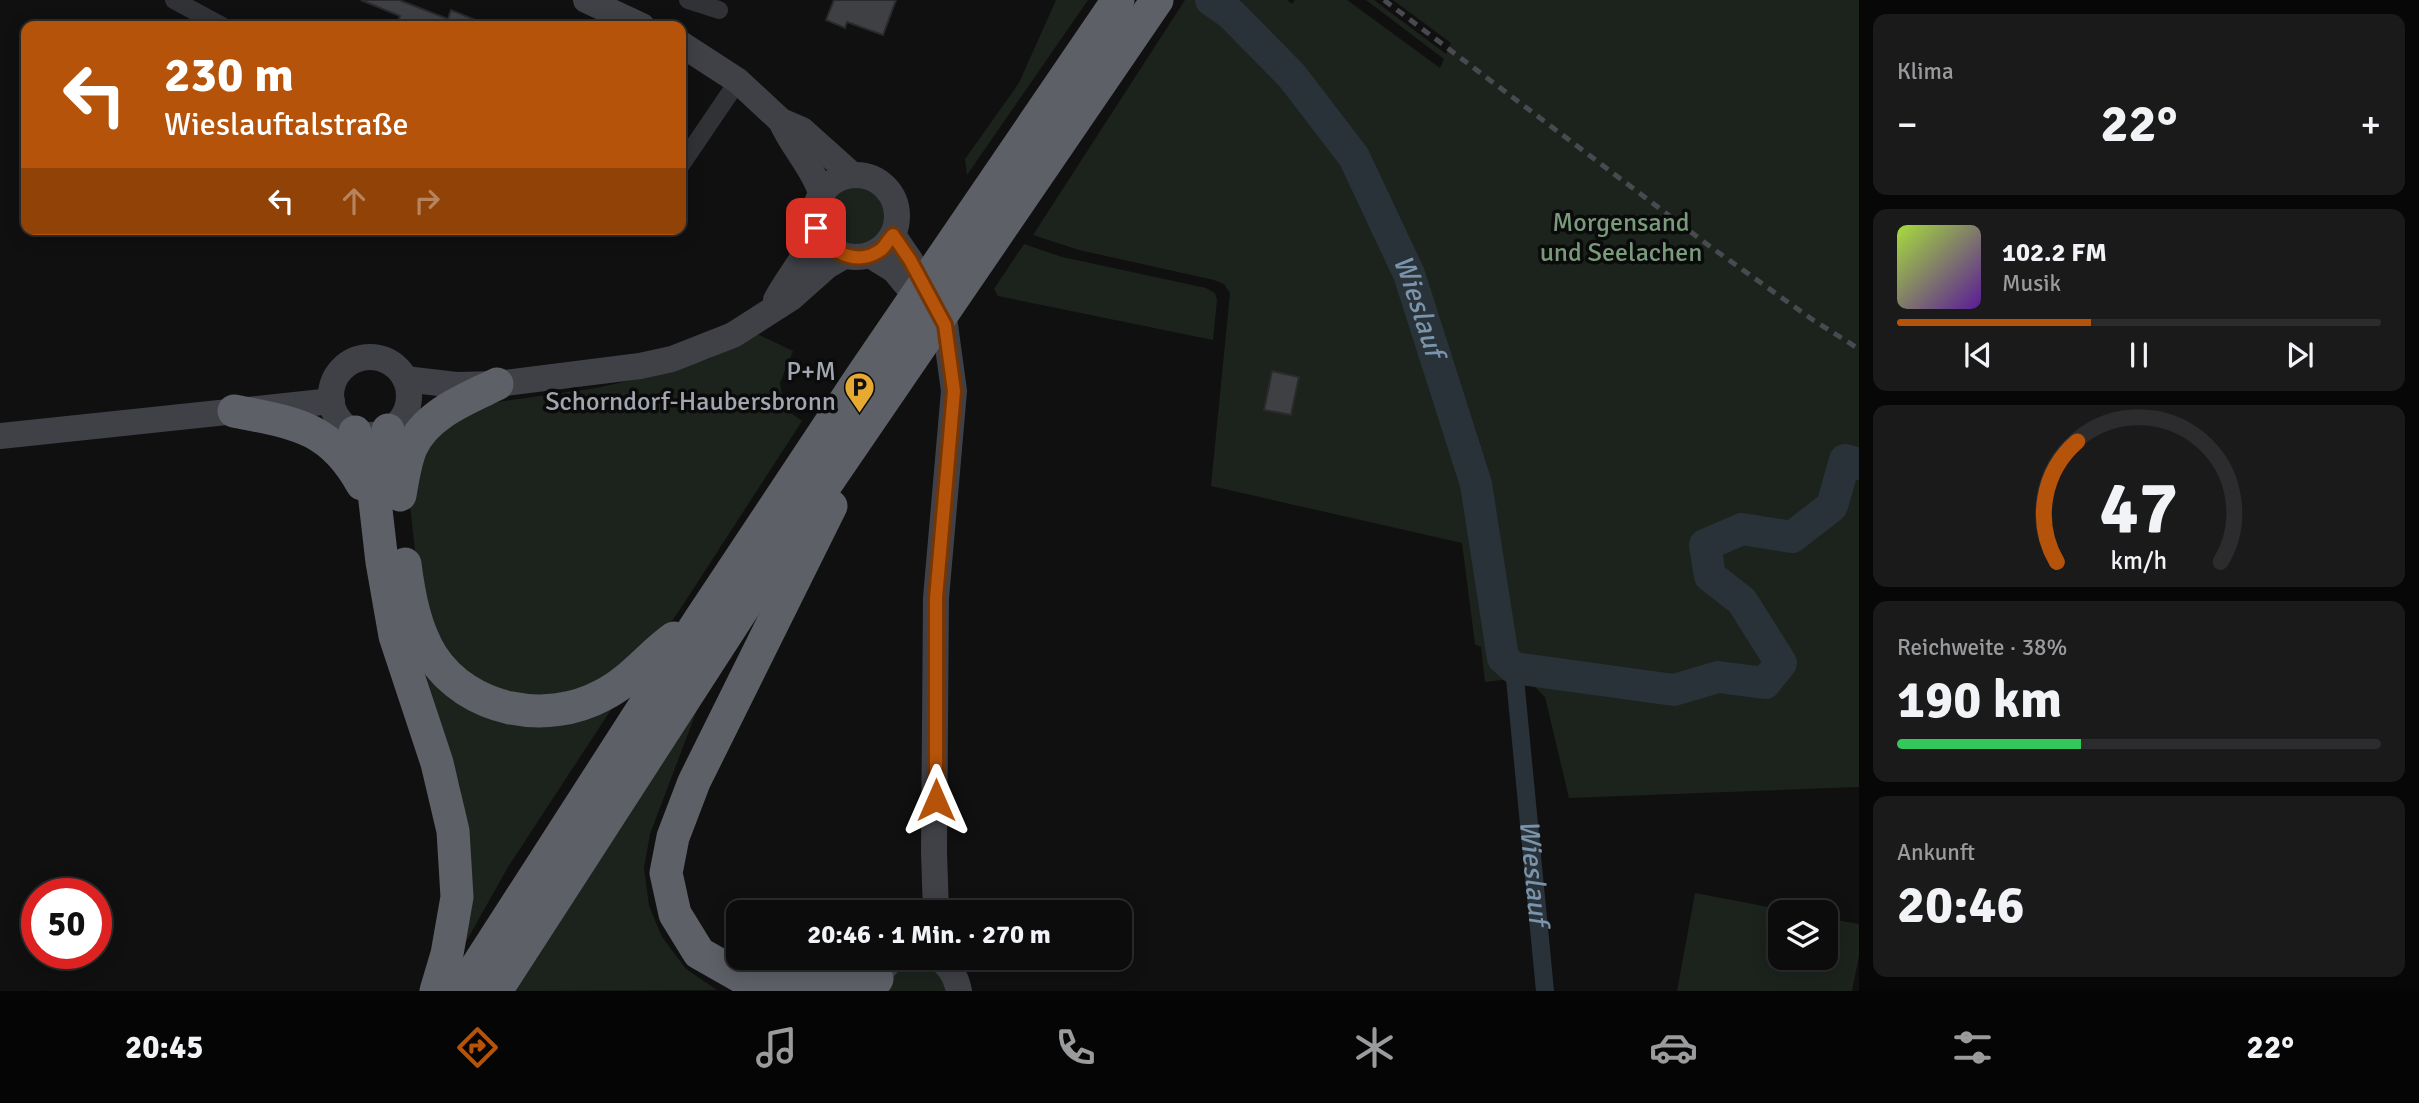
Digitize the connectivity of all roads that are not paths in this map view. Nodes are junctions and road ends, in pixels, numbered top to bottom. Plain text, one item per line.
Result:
1 (174, 0) edge
2 (586, 0) edge
3 (688, 0) edge
4 (1118, 0) edge
5 (1157, 0) edge
6 (719, 10) dead end
7 (213, 21) edge
8 (631, 21) edge
9 (686, 47) edge
10 (738, 81) junction
11 (781, 121) junction
12 (686, 158) edge
13 (851, 174) junction
14 (821, 193) junction
15 (816, 228) junction
16 (893, 235) junction
17 (857, 255) junction
18 (771, 311) junction
19 (947, 351) junction
20 (405, 379) junction
21 (497, 384) junction
22 (456, 386) junction
23 (331, 401) junction
24 (234, 411) junction
25 (397, 420) junction
26 (355, 432) junction
27 (0, 436) edge
28 (388, 523) junction
29 (777, 554) junction
30 (699, 621) junction
31 (934, 852) junction
32 (921, 900) edge
33 (936, 900) edge
34 (952, 970) edge
35 (883, 976) edge
36 (436, 991) edge
37 (461, 991) edge
38 (496, 991) edge
39 (959, 991) edge

1 - 7 street
2 - 8 main road
3 - 6 street
4 - 29 highway
5 - 29 highway
9 - 10 main road
10 - 11 main road
10 - 12 street
11 - 13 main road
11 - 14 main road
13 - 14 main road
13 - 16 main road
14 - 15 main road
15 - 17 main road
15 - 18 main road
16 - 17 main road
16 - 19 main road
17 - 18 main road
17 - 19 main road
18 - 21 main road
19 - 31 main road
20 - 22 main road
20 - 23 main road
20 - 25 main road
21 - 22 main road
21 - 28 highway
22 - 25 main road
23 - 24 main road
23 - 26 main road
24 - 27 main road
24 - 28 highway
25 - 26 main road
25 - 28 highway
26 - 28 highway
28 - 30 highway
28 - 36 highway
29 - 30 highway
29 - 35 highway
29 - 38 highway
30 - 37 highway
31 - 32 main road
31 - 33 main road
34 - 39 main road

